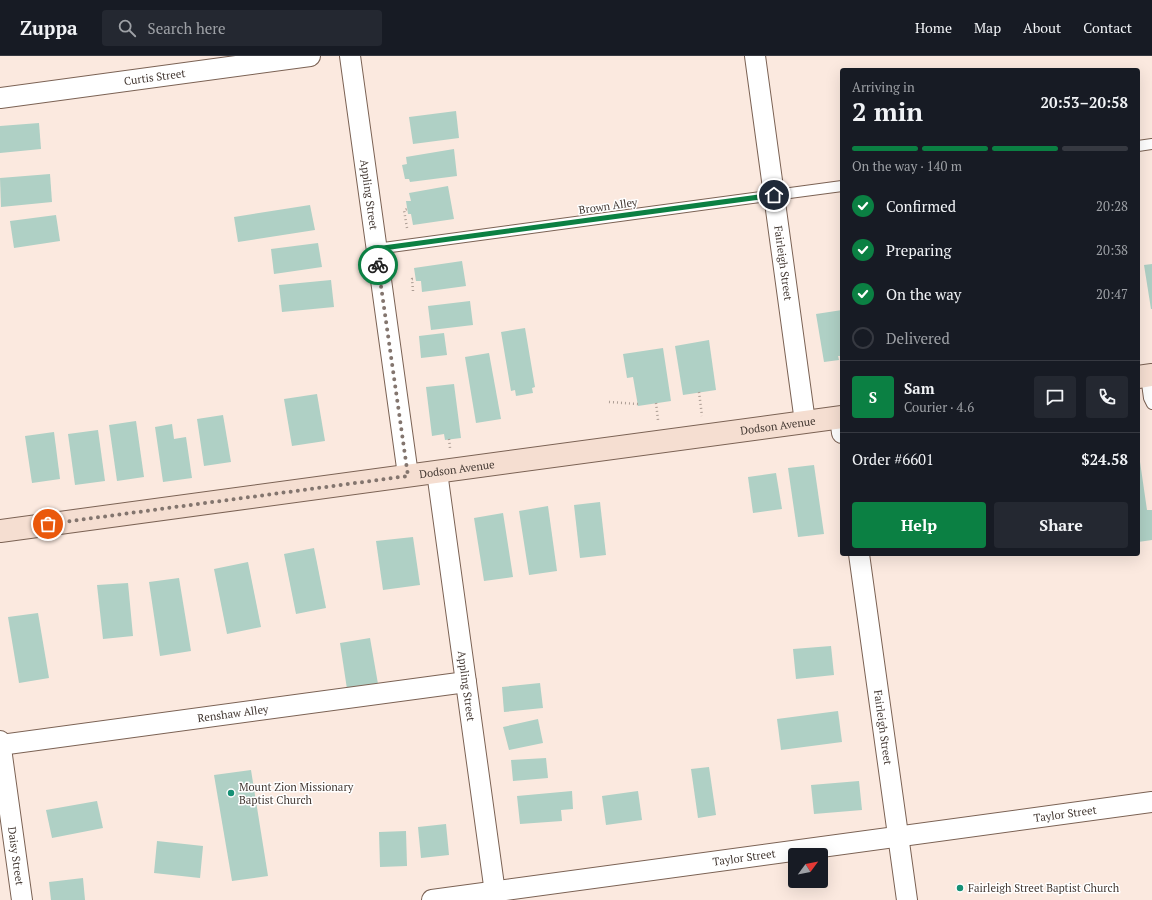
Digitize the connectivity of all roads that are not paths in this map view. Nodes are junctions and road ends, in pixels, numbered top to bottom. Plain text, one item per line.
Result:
1 (310, 56) edge
2 (350, 56) edge
3 (755, 56) edge
4 (0, 98) edge
5 (1152, 144) edge
6 (1140, 146) edge
7 (840, 186) edge
8 (774, 195) junction
9 (376, 249) junction
10 (1145, 376) edge
11 (1152, 404) edge
12 (805, 422) junction
13 (840, 422) edge
14 (437, 472) junction
15 (408, 476) junction
16 (0, 528) edge
17 (859, 556) edge
18 (466, 682) junction
19 (0, 741) edge
20 (0, 745) edge
21 (1152, 802) edge
22 (898, 837) junction
23 (495, 896) edge
24 (22, 900) edge
25 (432, 900) edge
26 (907, 900) edge

1 - 4 street, Curtis Street
2 - 9 street, Appling Street
3 - 8 street, Fairleigh Street
5 - 6 lane
7 - 8 lane, Brown Alley
8 - 9 lane, Brown Alley
8 - 12 street, Fairleigh Street
9 - 15 street, Appling Street
10 - 11 lane
12 - 13 street, Dodson Avenue
12 - 14 street, Dodson Avenue
14 - 15 street, Dodson Avenue
14 - 18 street, Appling Street
15 - 16 street, Dodson Avenue
17 - 22 street, Fairleigh Street
18 - 20 street, Renshaw Alley
18 - 23 street, Appling Street
19 - 20 street, Daisy Street
20 - 24 street, Daisy Street
21 - 22 street, Taylor Street
22 - 23 street, Taylor Street
22 - 26 street, Fairleigh Street
23 - 25 street, Taylor Street

